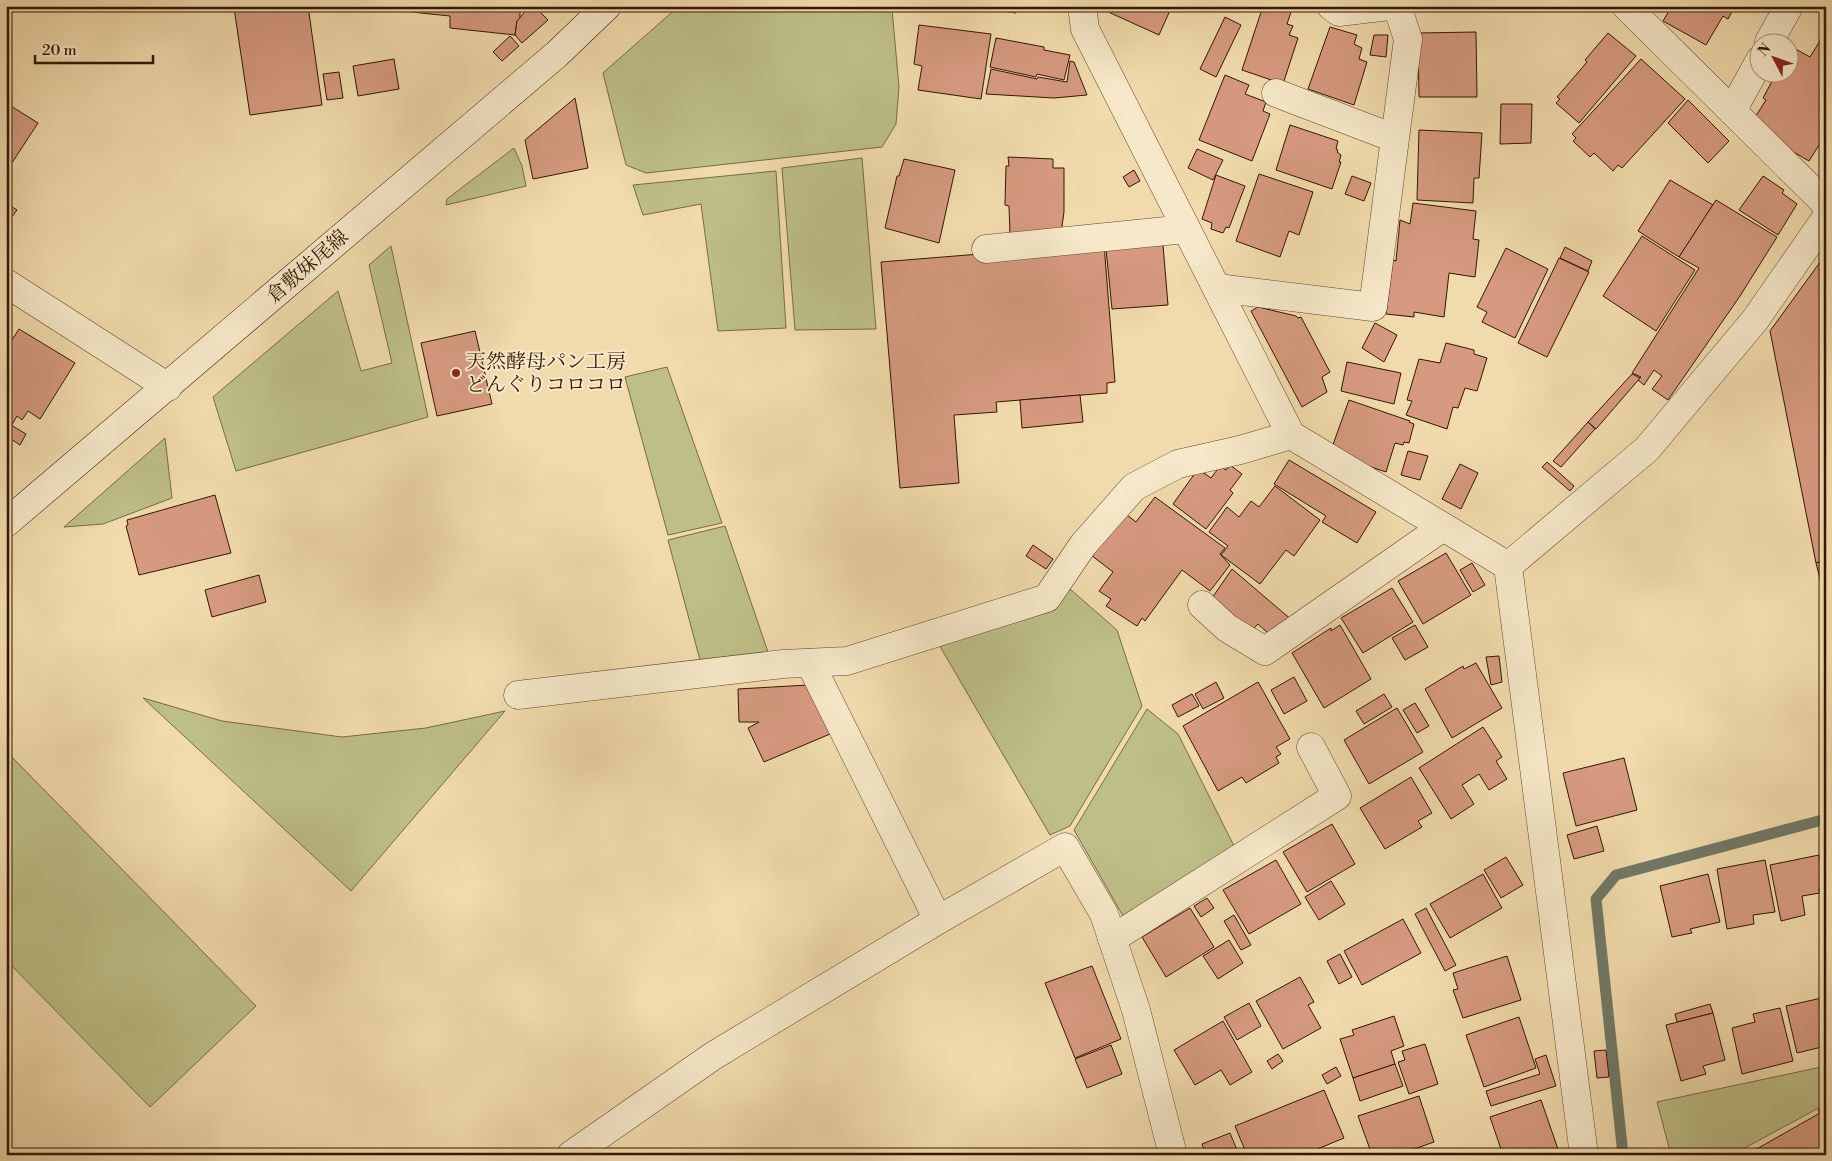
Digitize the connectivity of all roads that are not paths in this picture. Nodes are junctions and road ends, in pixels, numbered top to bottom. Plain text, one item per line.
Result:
1 (606, 6) edge
2 (1082, 6) edge
3 (1331, 6) edge
4 (1389, 6) edge
5 (1397, 6) edge
6 (1626, 6) edge
7 (1789, 6) edge
8 (1775, 32) edge
9 (1750, 78) edge
10 (1276, 93) dead end
11 (1732, 111) junction
12 (1394, 138) junction
13 (1826, 204) edge
14 (1826, 218) edge
15 (1186, 229) junction
16 (986, 249) dead end
17 (6, 282) edge
18 (1217, 288) junction
19 (168, 387) junction
20 (1291, 435) junction
21 (6, 523) edge
22 (1443, 527) junction
23 (1508, 566) junction
24 (1202, 605) dead end
25 (810, 663) junction
26 (518, 695) dead end
27 (1311, 747) dead end
28 (938, 920) junction
29 (1112, 940) junction
30 (571, 1155) edge
31 (1173, 1155) edge
32 (1584, 1155) edge

1 - 19 street, 倉敷妹尾線
2 - 15 street
3 - 4 street
5 - 12 street
6 - 11 street
7 - 8 street
9 - 11 street
10 - 12 street
11 - 13 street
12 - 18 street
14 - 23 street
15 - 16 street
15 - 18 street
17 - 19 street
18 - 20 street
19 - 21 street, 倉敷妹尾線
20 - 22 street
20 - 25 street
22 - 23 street
22 - 24 street
23 - 32 street
25 - 26 street
25 - 28 street
27 - 29 street
28 - 29 street
28 - 30 street
29 - 31 street

